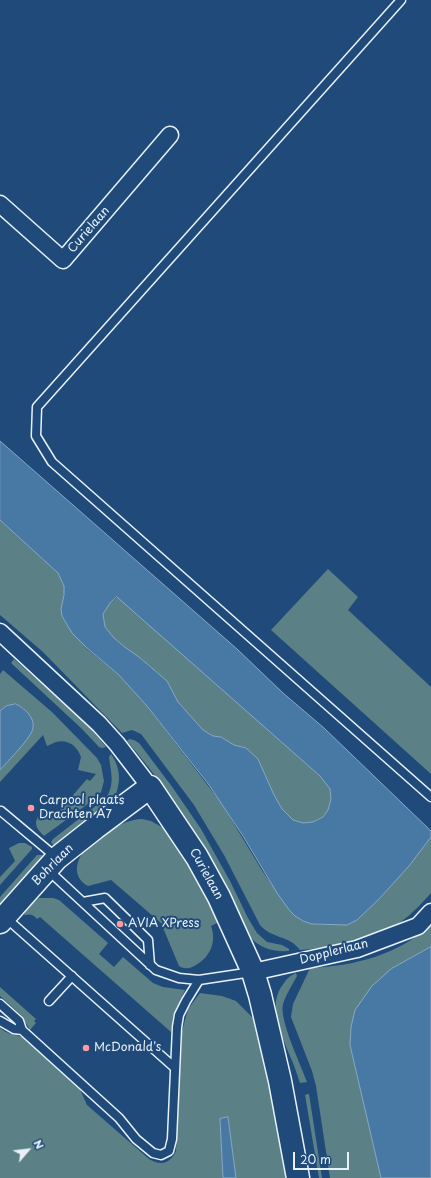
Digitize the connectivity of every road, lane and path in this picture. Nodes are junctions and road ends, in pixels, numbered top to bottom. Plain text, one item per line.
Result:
1 (402, 0) edge
2 (170, 135) dead end
3 (0, 204) edge
4 (0, 632) edge
5 (150, 787) junction
6 (431, 797) edge
7 (1, 811) dead end
8 (52, 863) junction
9 (83, 902) junction
10 (431, 912) edge
11 (2, 920) edge
12 (150, 965) junction
13 (253, 972) junction
14 (72, 976) junction
15 (199, 980) junction
16 (49, 1001) dead end
17 (0, 1004) edge
18 (0, 1021) edge
19 (22, 1030) junction
20 (175, 1068) junction
21 (298, 1178) edge

1 - 6 lane
2 - 3 street, Curielaan
4 - 5 street, Curielaan
5 - 8 main road, Bohrlaan
5 - 13 main road, Curielaan
7 - 8 lane
8 - 9 lane
8 - 11 main road, Bohrlaan
9 - 12 lane
9 - 12 lane
10 - 13 street, Dopplerlaan
11 - 14 lane
12 - 15 lane
13 - 15 lane
13 - 21 main road, Curielaan
14 - 16 lane
14 - 20 lane
15 - 20 lane
17 - 19 lane
18 - 19 lane
19 - 20 lane

